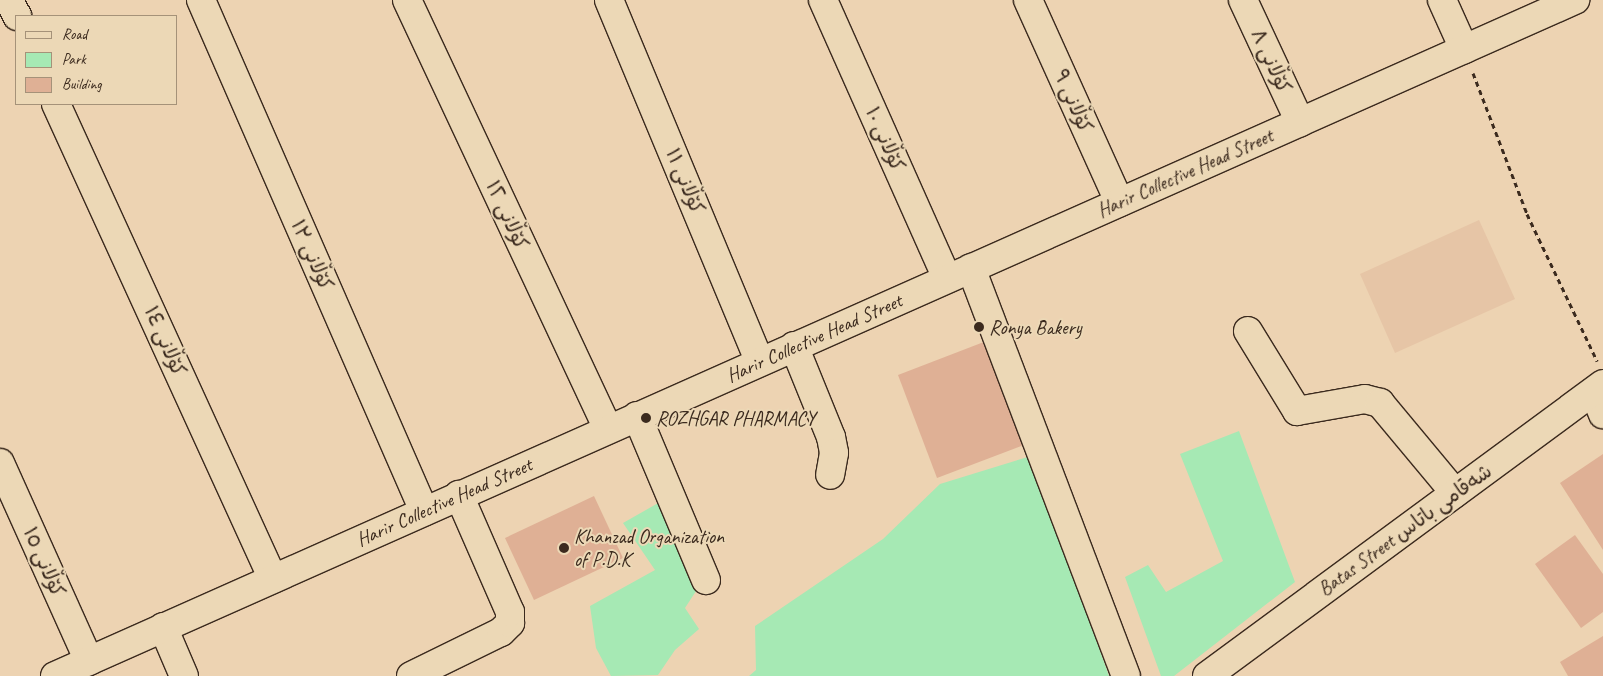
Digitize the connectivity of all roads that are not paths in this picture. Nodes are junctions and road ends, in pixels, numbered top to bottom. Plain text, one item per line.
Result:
1 (9, 0) edge
2 (201, 0) edge
3 (407, 0) edge
4 (609, 0) edge
5 (823, 0) edge
6 (1028, 0) edge
7 (1243, 0) edge
8 (1442, 0) edge
9 (1575, 0) edge
10 (16, 15) edge
11 (1464, 49) junction
12 (56, 105) edge
13 (1300, 122) junction
14 (1118, 202) junction
15 (959, 273) junction
16 (1248, 331) dead end
17 (794, 346) junction
18 (760, 362) junction
19 (1600, 388) edge
20 (638, 416) junction
21 (608, 429) junction
22 (0, 463) edge
23 (830, 475) dead end
24 (1455, 493) junction
25 (459, 495) junction
26 (424, 511) junction
27 (273, 578) junction
28 (706, 580) dead end
29 (163, 628) junction
30 (89, 661) junction
31 (1220, 672) edge
32 (55, 676) edge
33 (184, 676) edge
34 (411, 676) edge
35 (1126, 676) edge

1 - 10 street
2 - 26 street, کۆڵانی ١٣
3 - 21 street, کۆڵانی ١٢
4 - 18 street, کۆڵانی ١١
5 - 15 street, کۆڵانی ١٠
6 - 14 street, کۆڵانی ٩
7 - 13 street, کۆڵانی ٨
8 - 11 street
9 - 11 street, Harir Collective Head Street
11 - 13 street, Harir Collective Head Street
12 - 27 street, کۆڵانی ١٤
13 - 14 street, Harir Collective Head Street
14 - 15 street, Harir Collective Head Street
15 - 17 street, Harir Collective Head Street
15 - 35 street, کۆڵانی ١٠
16 - 24 street
17 - 18 street, Harir Collective Head Street
17 - 23 street
18 - 20 street, Harir Collective Head Street
19 - 24 street, Batas Street شەقامی باتاس
20 - 21 street, Harir Collective Head Street
20 - 28 street
21 - 25 street, Harir Collective Head Street
22 - 30 street, کۆڵانی ١٥
24 - 31 street, Batas Street شەقامی باتاس
25 - 26 street, Harir Collective Head Street
25 - 34 street
26 - 27 street, Harir Collective Head Street
27 - 29 street, Harir Collective Head Street
29 - 30 street, Harir Collective Head Street
29 - 33 street
30 - 32 street, Harir Collective Head Street

